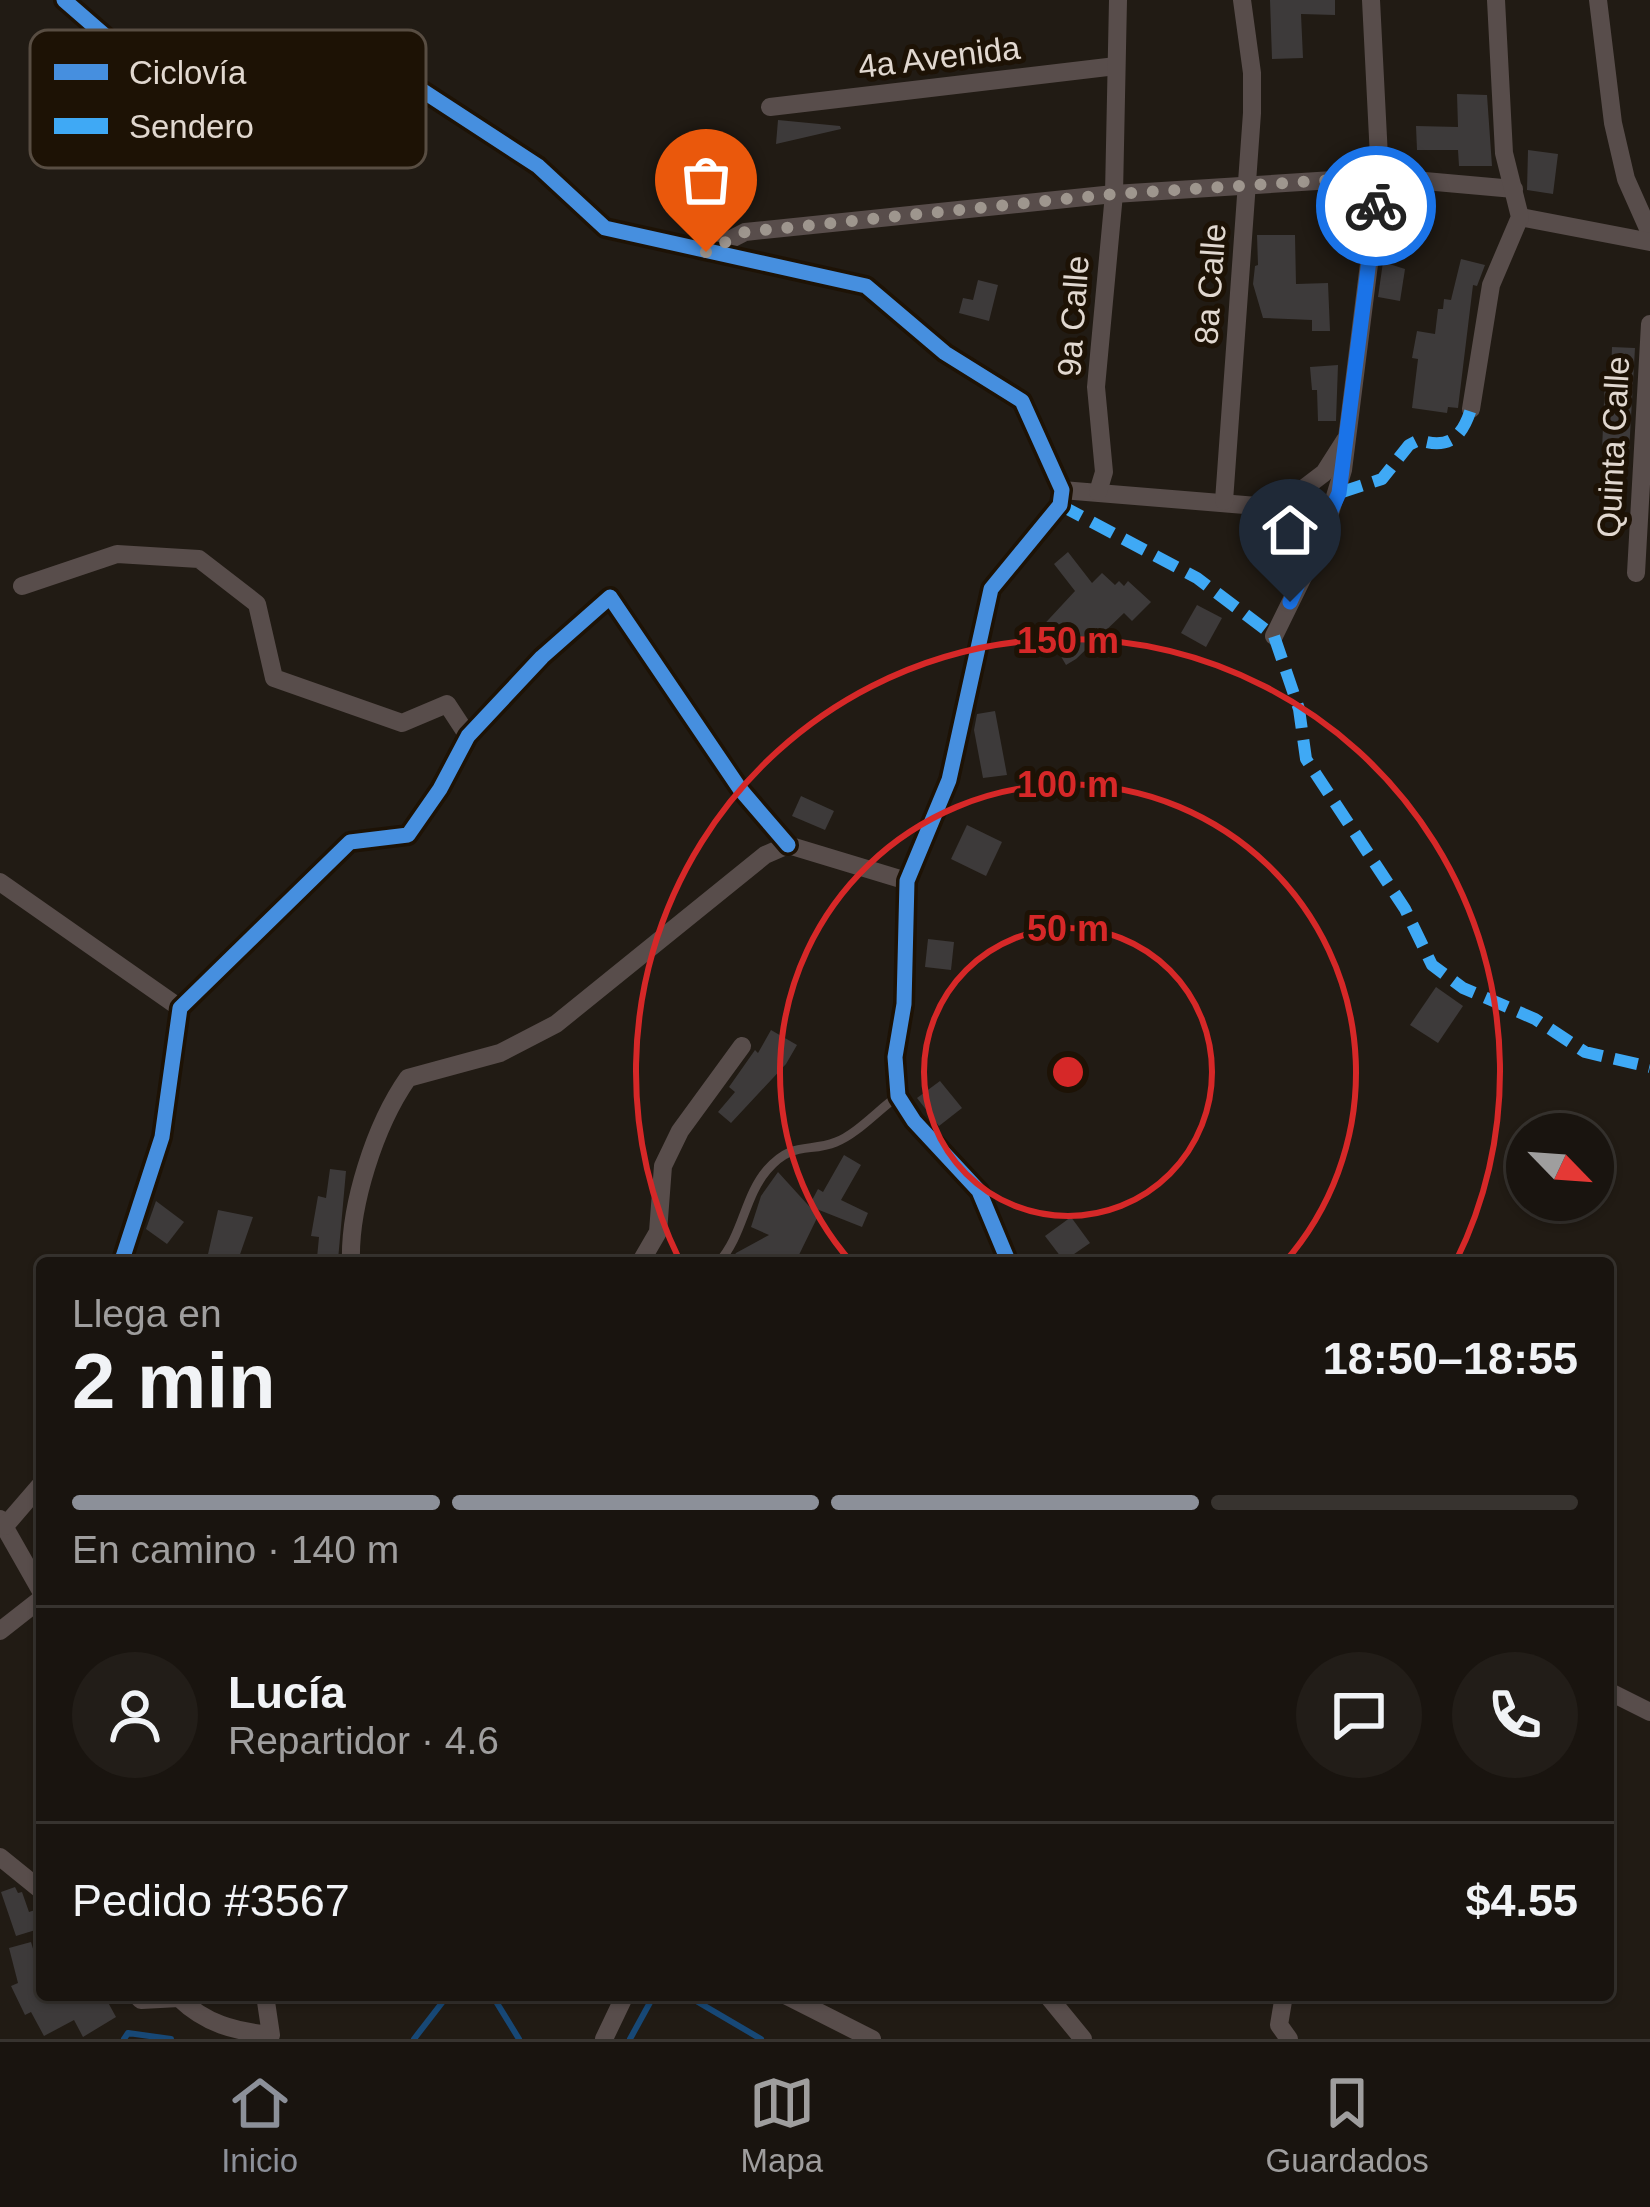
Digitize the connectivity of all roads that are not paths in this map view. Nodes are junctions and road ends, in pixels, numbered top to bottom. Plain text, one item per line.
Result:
1 (64, 0) edge
2 (1118, 0) edge
3 (1242, 0) edge
4 (1371, 0) edge
5 (1496, 0) edge
6 (1598, 0) edge
7 (98, 30) edge
8 (1116, 66) junction
9 (426, 93) edge
10 (770, 107) dead end
11 (1379, 177) junction
12 (1247, 185) junction
13 (1514, 188) junction
14 (1114, 194) junction
15 (1520, 217) junction
16 (1650, 238) edge
17 (706, 252) junction
18 (1650, 324) edge
19 (1471, 409) dead end
20 (1348, 436) junction
21 (1062, 490) junction
22 (1098, 492) junction
23 (1224, 501) junction
24 (1636, 573) dead end
25 (22, 586) dead end
26 (1274, 636) dead end
27 (468, 736) junction
28 (788, 845) junction
29 (908, 881) junction
30 (0, 882) edge
31 (180, 1008) junction
32 (742, 1046) dead end
33 (898, 1096) junction
34 (123, 1257) edge
35 (351, 1257) edge
36 (643, 1257) edge
37 (723, 1257) edge
38 (1006, 1257) edge
39 (36, 1489) edge
40 (3, 1522) edge
41 (9, 1553) edge
42 (36, 1588) edge
43 (36, 1601) edge
44 (0, 1631) edge
45 (1614, 1694) edge
46 (1650, 1712) edge
47 (0, 1857) edge
48 (36, 1886) edge
49 (181, 2001) edge
50 (266, 2001) edge
51 (623, 2001) edge
52 (797, 2001) edge
53 (1052, 2001) edge
54 (1283, 2001) edge
55 (604, 2039) edge
56 (872, 2039) edge
57 (1083, 2039) edge
58 (1289, 2039) edge

1 - 7 street
2 - 8 street, 9a Calle
3 - 12 street, 8a Calle
4 - 11 street
5 - 13 street
6 - 16 street
8 - 10 street, 4a Avenida
8 - 14 street, 9a Calle
9 - 17 street
11 - 12 street
11 - 13 street
11 - 20 street
12 - 14 street
12 - 23 street, 8a Calle
13 - 15 street
14 - 17 street
14 - 22 street, 9a Calle
15 - 16 street
15 - 19 street
17 - 21 street
18 - 24 street, Quinta Calle
20 - 23 street
20 - 26 street
21 - 22 street
21 - 29 street
22 - 23 street
25 - 27 street
27 - 28 street
27 - 31 street
28 - 29 street
28 - 35 street
29 - 33 street
30 - 31 street
31 - 34 street
32 - 36 street
33 - 37 lane
33 - 38 street
39 - 40 street
40 - 41 street
41 - 42 street
43 - 44 street
45 - 46 street
47 - 48 street
49 - 50 street
51 - 55 street
52 - 56 street
53 - 57 street
54 - 58 street

